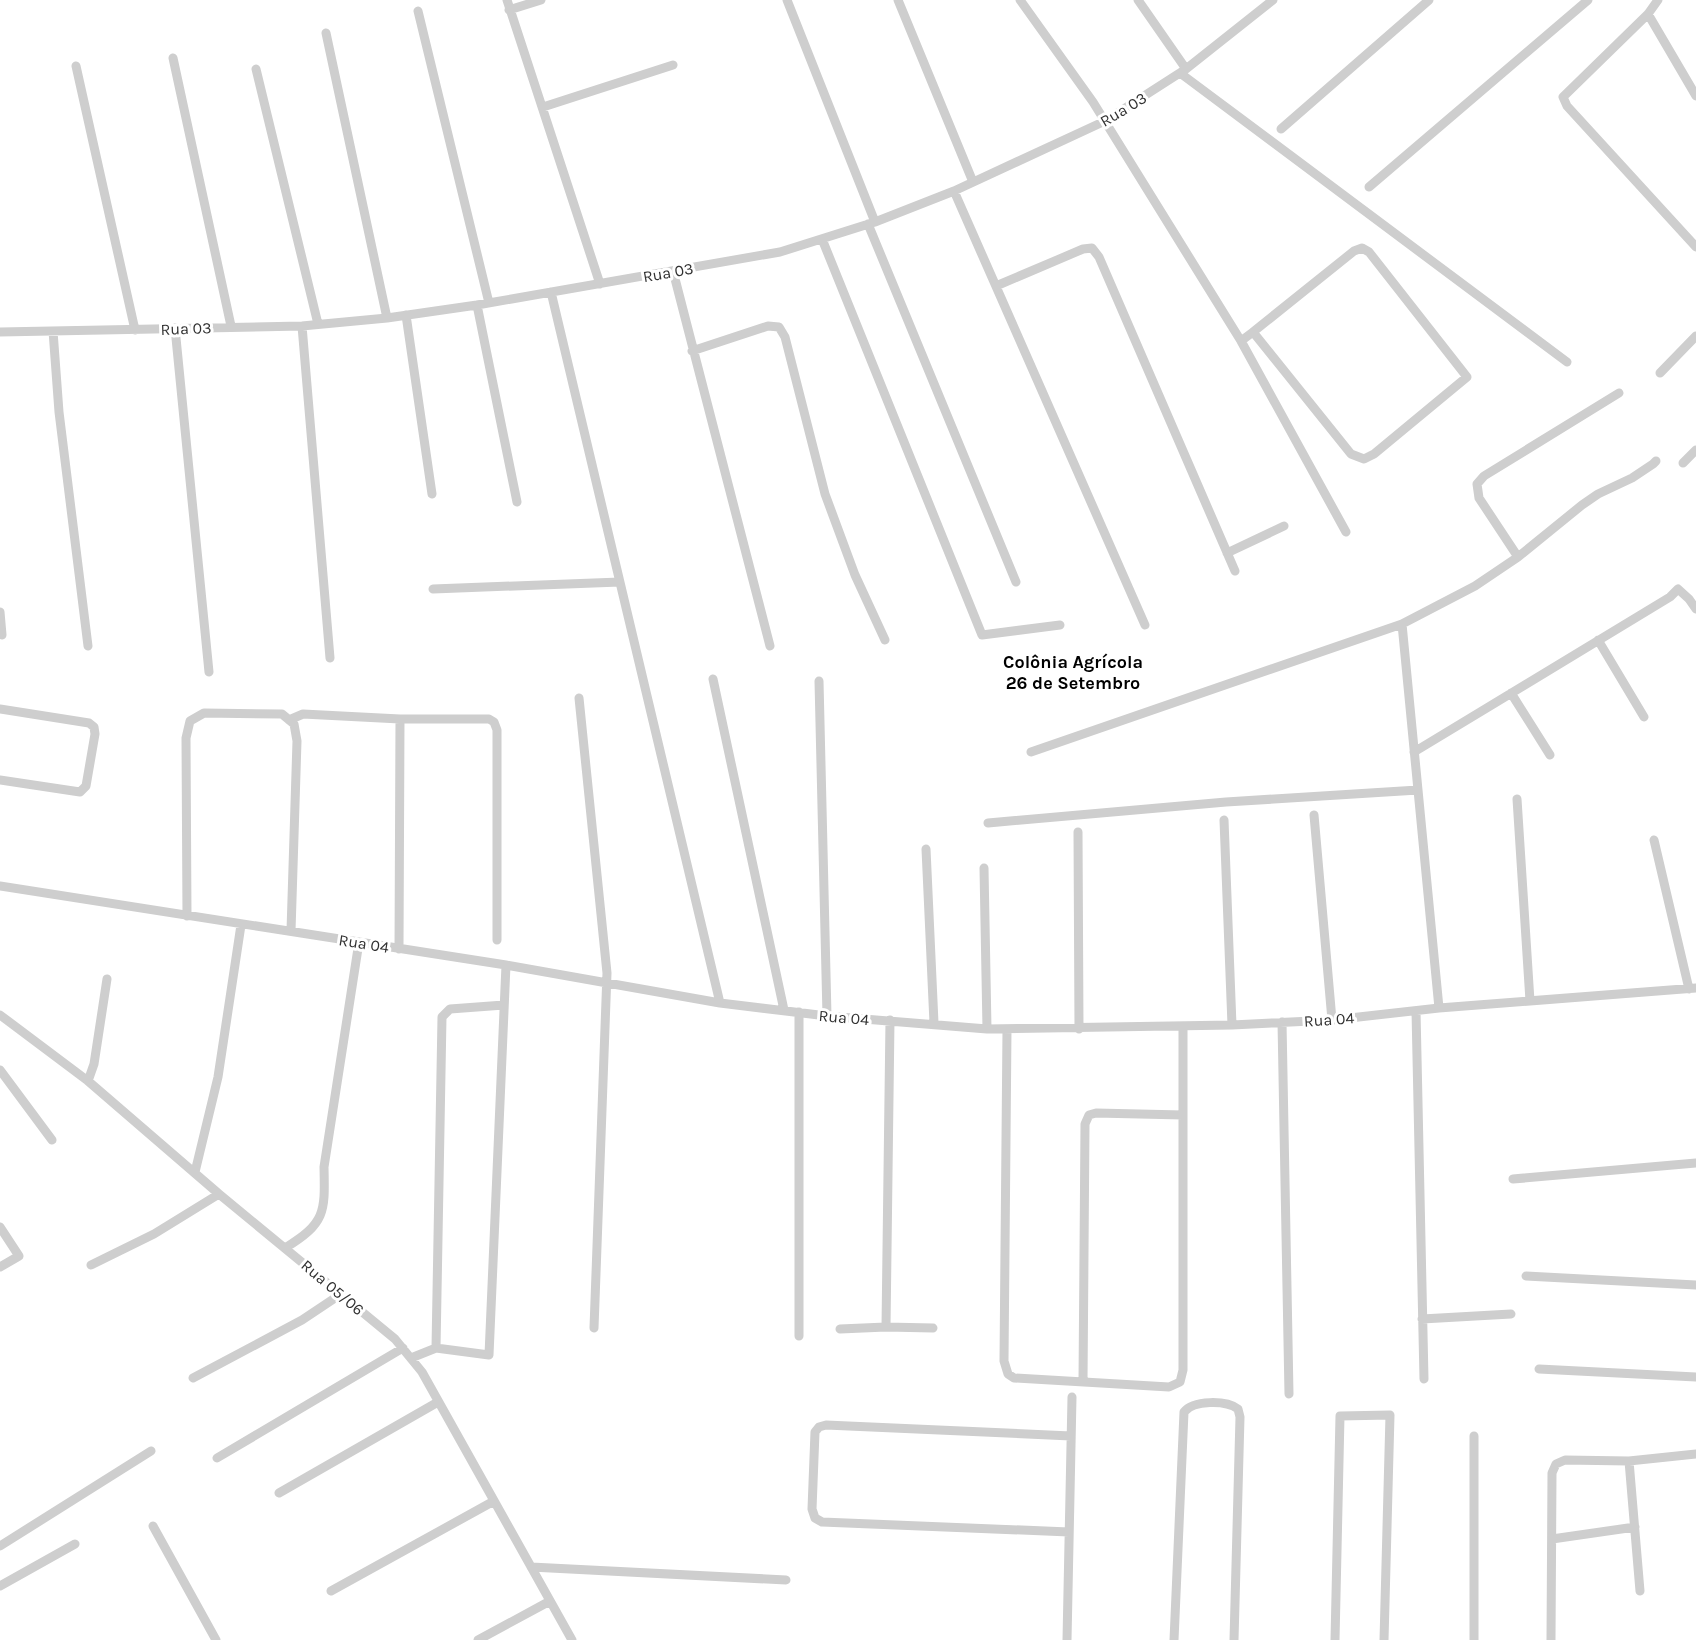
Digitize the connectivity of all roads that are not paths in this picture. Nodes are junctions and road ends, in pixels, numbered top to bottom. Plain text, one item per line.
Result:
1 (507, 0) edge
2 (541, 0) edge
3 (787, 0) edge
4 (898, 0) edge
5 (1020, 0) edge
6 (1138, 0) edge
7 (1273, 0) edge
8 (1430, 0) edge
9 (1588, 0) edge
10 (1658, 0) edge
11 (1263, 3) edge
12 (509, 10) junction
13 (418, 11) dead end
14 (1648, 14) junction
15 (326, 33) dead end
16 (173, 58) dead end
17 (673, 65) dead end
18 (76, 66) dead end
19 (256, 69) dead end
20 (1183, 71) junction
21 (1696, 96) edge
22 (543, 107) junction
23 (1105, 121) junction
24 (1281, 129) dead end
25 (973, 182) junction
26 (1369, 187) dead end
27 (954, 191) junction
28 (872, 223) junction
29 (822, 239) junction
30 (1696, 247) edge
31 (673, 271) junction
32 (600, 284) junction
33 (996, 286) junction
34 (551, 292) junction
35 (489, 303) junction
36 (477, 305) junction
37 (406, 315) junction
38 (387, 318) junction
39 (318, 324) junction
40 (231, 326) junction
41 (302, 326) junction
42 (175, 328) junction
43 (135, 330) junction
44 (53, 331) junction
45 (0, 332) edge
46 (1253, 332) junction
47 (1696, 336) edge
48 (1241, 341) junction
49 (692, 351) junction
50 (1567, 362) dead end
51 (1660, 373) dead end
52 (1619, 393) dead end
53 (1696, 450) edge
54 (1656, 460) dead end
55 (1683, 463) dead end
56 (432, 494) dead end
57 (517, 502) dead end
58 (1284, 526) dead end
59 (1346, 532) dead end
60 (1227, 553) junction
61 (1518, 557) junction
62 (1235, 571) dead end
63 (620, 582) junction
64 (1016, 582) dead end
65 (433, 589) dead end
66 (1696, 609) edge
67 (0, 612) edge
68 (1402, 624) junction
69 (1060, 625) dead end
70 (1145, 625) dead end
71 (2, 634) dead end
72 (885, 640) dead end
73 (1598, 640) junction
74 (88, 646) dead end
75 (770, 646) dead end
76 (330, 658) dead end
77 (209, 672) dead end
78 (712, 679) dead end
79 (819, 681) dead end
80 (1511, 693) junction
81 (579, 698) dead end
82 (0, 709) edge
83 (1644, 717) dead end
84 (400, 719) junction
85 (289, 720) junction
86 (1030, 752) dead end
87 (1414, 752) junction
88 (1550, 755) dead end
89 (0, 780) edge
90 (1418, 790) junction
91 (1517, 799) dead end
92 (1314, 815) dead end
93 (1224, 820) dead end
94 (988, 823) dead end
95 (1078, 832) dead end
96 (1654, 840) dead end
97 (926, 849) dead end
98 (984, 868) dead end
99 (0, 886) edge
100 (187, 916) junction
101 (241, 925) junction
102 (291, 932) junction
103 (497, 940) dead end
104 (359, 942) junction
105 (399, 949) junction
106 (506, 965) junction
107 (107, 979) dead end
108 (606, 983) junction
109 (1693, 988) edge
110 (1530, 1001) junction
111 (720, 1003) junction
112 (504, 1005) junction
113 (1439, 1008) junction
114 (784, 1010) junction
115 (1416, 1011) junction
116 (799, 1012) junction
117 (0, 1015) edge
118 (827, 1016) junction
119 (890, 1020) junction
120 (1332, 1020) junction
121 (1282, 1022) junction
122 (934, 1023) junction
123 (1232, 1025) junction
124 (1183, 1026) junction
125 (987, 1029) junction
126 (1007, 1029) junction
127 (1079, 1029) junction
128 (0, 1070) edge
129 (88, 1081) junction
130 (1183, 1116) junction
131 (52, 1140) dead end
132 (1696, 1163) edge
133 (195, 1172) junction
134 (1513, 1179) dead end
135 (219, 1194) junction
136 (0, 1227) edge
137 (285, 1248) junction
138 (91, 1265) dead end
139 (0, 1267) edge
140 (1526, 1276) dead end
141 (1696, 1285) edge
142 (340, 1294) junction
143 (1511, 1314) dead end
144 (1422, 1319) junction
145 (886, 1327) junction
146 (594, 1328) dead end
147 (933, 1328) dead end
148 (840, 1329) dead end
149 (799, 1336) dead end
150 (403, 1348) junction
151 (436, 1348) junction
152 (411, 1358) junction
153 (1539, 1369) dead end
154 (1696, 1377) edge
155 (193, 1378) dead end
156 (1424, 1379) dead end
157 (1083, 1382) junction
158 (1290, 1394) dead end
159 (1072, 1396) dead end
160 (438, 1402) junction
161 (1071, 1436) junction
162 (1474, 1436) dead end
163 (151, 1450) dead end
164 (1696, 1454) edge
165 (217, 1458) dead end
166 (1629, 1461) junction
167 (279, 1492) dead end
168 (494, 1501) junction
169 (153, 1526) dead end
170 (1635, 1527) junction
171 (1069, 1532) junction
172 (1552, 1539) junction
173 (75, 1544) dead end
174 (0, 1546) edge
175 (531, 1567) junction
176 (786, 1580) dead end
177 (0, 1586) edge
178 (331, 1591) dead end
179 (1640, 1591) dead end
180 (549, 1601) junction
181 (216, 1640) edge
182 (478, 1640) edge
183 (572, 1640) edge
184 (1067, 1640) edge
185 (1174, 1640) edge
186 (1234, 1640) edge
187 (1335, 1640) edge
188 (1384, 1640) edge
189 (1474, 1640) edge
190 (1551, 1640) edge

1 - 12 street
2 - 12 street
3 - 28 street
4 - 25 street
5 - 23 street
6 - 20 street
7 - 11 street, Rua 03
8 - 24 street
9 - 26 street
10 - 14 street
11 - 20 street, Rua 03
12 - 22 street
13 - 35 street
14 - 21 street
14 - 30 street
15 - 38 street
16 - 40 street
17 - 22 street
18 - 43 street
19 - 39 street
20 - 23 street, Rua 03
20 - 50 street
22 - 32 street
23 - 25 street, Rua 03
23 - 48 street
25 - 27 street, Rua 03
27 - 28 street, Rua 03
27 - 33 street
28 - 29 street, Rua 03
28 - 64 street
29 - 31 street, Rua 03
29 - 69 street
31 - 32 street, Rua 03
31 - 49 street
32 - 34 street, Rua 03
33 - 60 street
33 - 70 street
34 - 35 street, Rua 03
34 - 63 street
35 - 36 street, Rua 03
36 - 37 street, Rua 03
36 - 57 street
37 - 38 street, Rua 03
37 - 56 street
38 - 39 street, Rua 03
39 - 41 street, Rua 03
40 - 41 street, Rua 03
40 - 42 street, Rua 03
41 - 76 street
42 - 43 street, Rua 03
42 - 77 street
43 - 44 street, Rua 03
44 - 45 street, Rua 03
44 - 74 street
46 - 46 street
46 - 48 street
47 - 51 street
48 - 59 street
49 - 72 street
49 - 75 street
52 - 61 street
53 - 55 street
54 - 61 street
58 - 60 street
60 - 62 street
61 - 68 street
63 - 65 street
63 - 111 street
66 - 73 street
67 - 71 street
68 - 86 street
68 - 87 street
73 - 80 street
73 - 83 street
78 - 114 street
79 - 118 street
80 - 87 street
80 - 88 street
81 - 108 street
82 - 89 street
84 - 85 street
84 - 103 street
84 - 105 street
85 - 100 street
85 - 102 street
87 - 90 street
90 - 94 street
90 - 113 street
91 - 110 street
92 - 120 street
93 - 123 street
95 - 127 street
96 - 109 street
97 - 122 street
98 - 125 street
99 - 100 street, Rua 04
100 - 101 street, Rua 04
101 - 102 street, Rua 04
101 - 133 street
102 - 104 street, Rua 04
104 - 105 street, Rua 04
104 - 137 street
105 - 106 street, Rua 04
106 - 108 street, Rua 04
106 - 112 street
107 - 129 street
108 - 111 street, Rua 04
108 - 146 street
109 - 110 street, Rua 04
110 - 113 street, Rua 04
111 - 114 street, Rua 04
112 - 151 street
112 - 151 street
113 - 115 street, Rua 04
114 - 116 street, Rua 04
115 - 120 street, Rua 04
115 - 144 street
116 - 118 street, Rua 04
116 - 149 street
117 - 129 street, Rua 05/06
118 - 119 street, Rua 04
119 - 122 street, Rua 04
119 - 145 street
120 - 121 street, Rua 04
121 - 123 street, Rua 04
121 - 158 street
122 - 125 street, Rua 04
123 - 124 street, Rua 04
124 - 127 street, Rua 04
124 - 130 street
125 - 126 street, Rua 04
126 - 127 street, Rua 04
126 - 157 street
128 - 131 street
129 - 133 street, Rua 05/06
130 - 157 street
130 - 157 street
132 - 134 street
133 - 135 street, Rua 05/06
135 - 137 street, Rua 05/06
135 - 138 street
136 - 139 street
137 - 142 street, Rua 05/06
140 - 141 street
142 - 150 street, Rua 05/06
142 - 155 street
143 - 144 street
144 - 156 street
145 - 147 street
145 - 148 street
150 - 152 street, Rua 05/06
150 - 165 street
151 - 152 street
152 - 160 street, Rua 05/06
153 - 154 street
159 - 161 street
160 - 167 street
160 - 168 street, Rua 05/06
161 - 171 street
161 - 171 street
162 - 189 street
163 - 174 street
164 - 166 street
166 - 170 street
166 - 172 street
168 - 175 street, Rua 05/06
168 - 178 street
169 - 181 street
170 - 172 street
170 - 179 street
171 - 184 street
172 - 190 street
173 - 177 street
175 - 176 street
175 - 180 street, Rua 05/06
180 - 182 street
180 - 183 street, Rua 05/06
185 - 186 street
187 - 188 street

